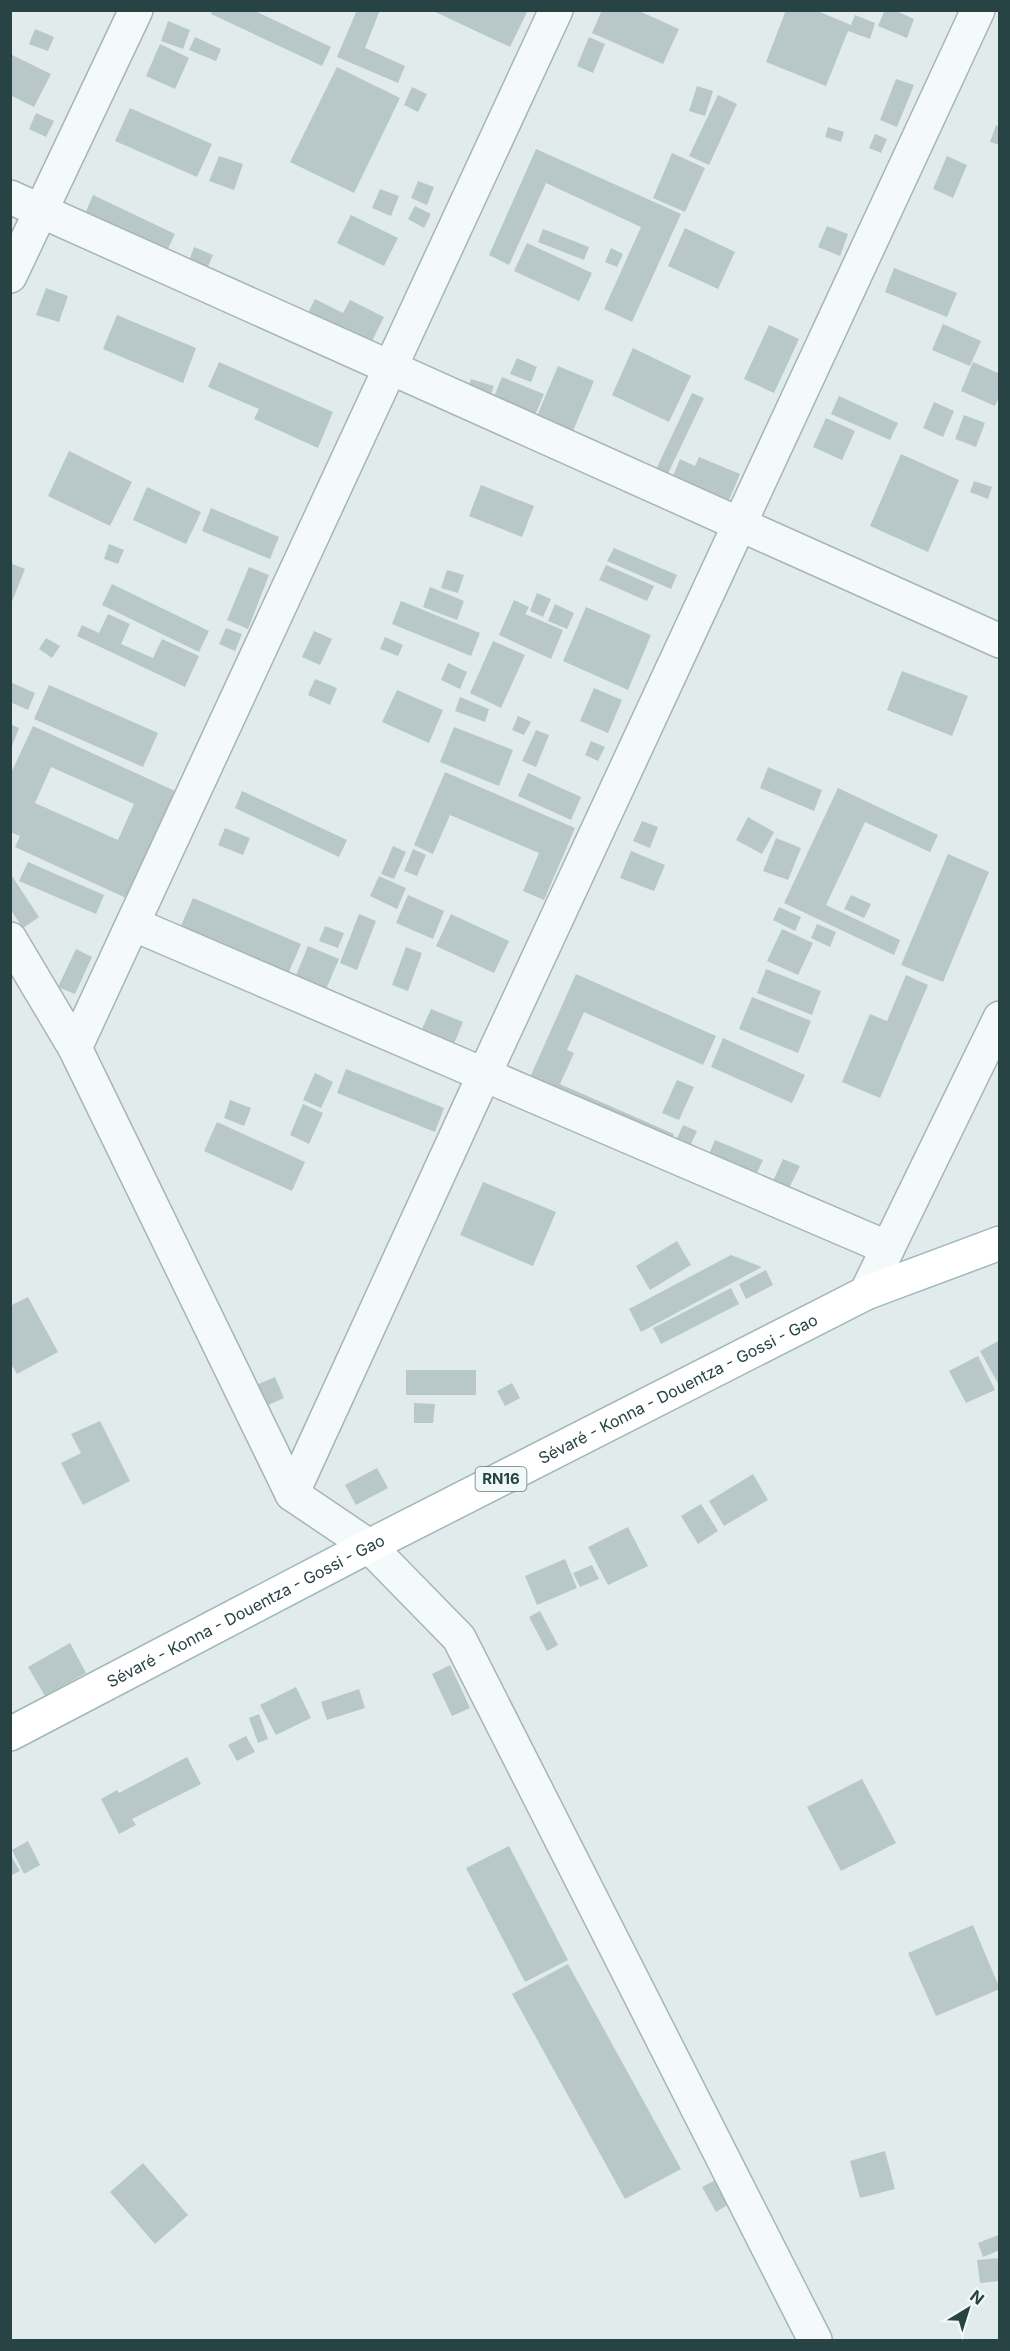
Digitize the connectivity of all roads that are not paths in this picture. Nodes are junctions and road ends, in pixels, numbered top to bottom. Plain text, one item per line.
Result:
1 (136, 10) edge
2 (556, 10) edge
3 (978, 10) edge
4 (10, 196) edge
5 (42, 210) junction
6 (10, 276) edge
7 (391, 367) junction
8 (739, 524) junction
9 (999, 641) edge
10 (133, 924) junction
11 (10, 939) edge
12 (999, 1018) edge
13 (75, 1048) junction
14 (484, 1075) junction
15 (999, 1243) edge
16 (888, 1248) junction
17 (866, 1293) junction
18 (292, 1494) junction
19 (369, 1546) junction
20 (10, 1734) edge
21 (815, 2340) edge

1 - 5 street
2 - 7 street
3 - 8 street
4 - 5 street
5 - 6 street
5 - 7 street
7 - 8 street
7 - 10 street
8 - 9 street
8 - 14 street
10 - 13 street
10 - 14 street
11 - 13 street
12 - 16 street
13 - 18 street
14 - 16 street
14 - 18 street
15 - 17 main road, Sévaré - Konna - Douentza - Gossi - Gao / RN16
16 - 17 street
17 - 19 main road, Sévaré - Konna - Douentza - Gossi - Gao / RN16
18 - 19 street
19 - 20 main road, Sévaré - Konna - Douentza - Gossi - Gao / RN16
19 - 21 street

